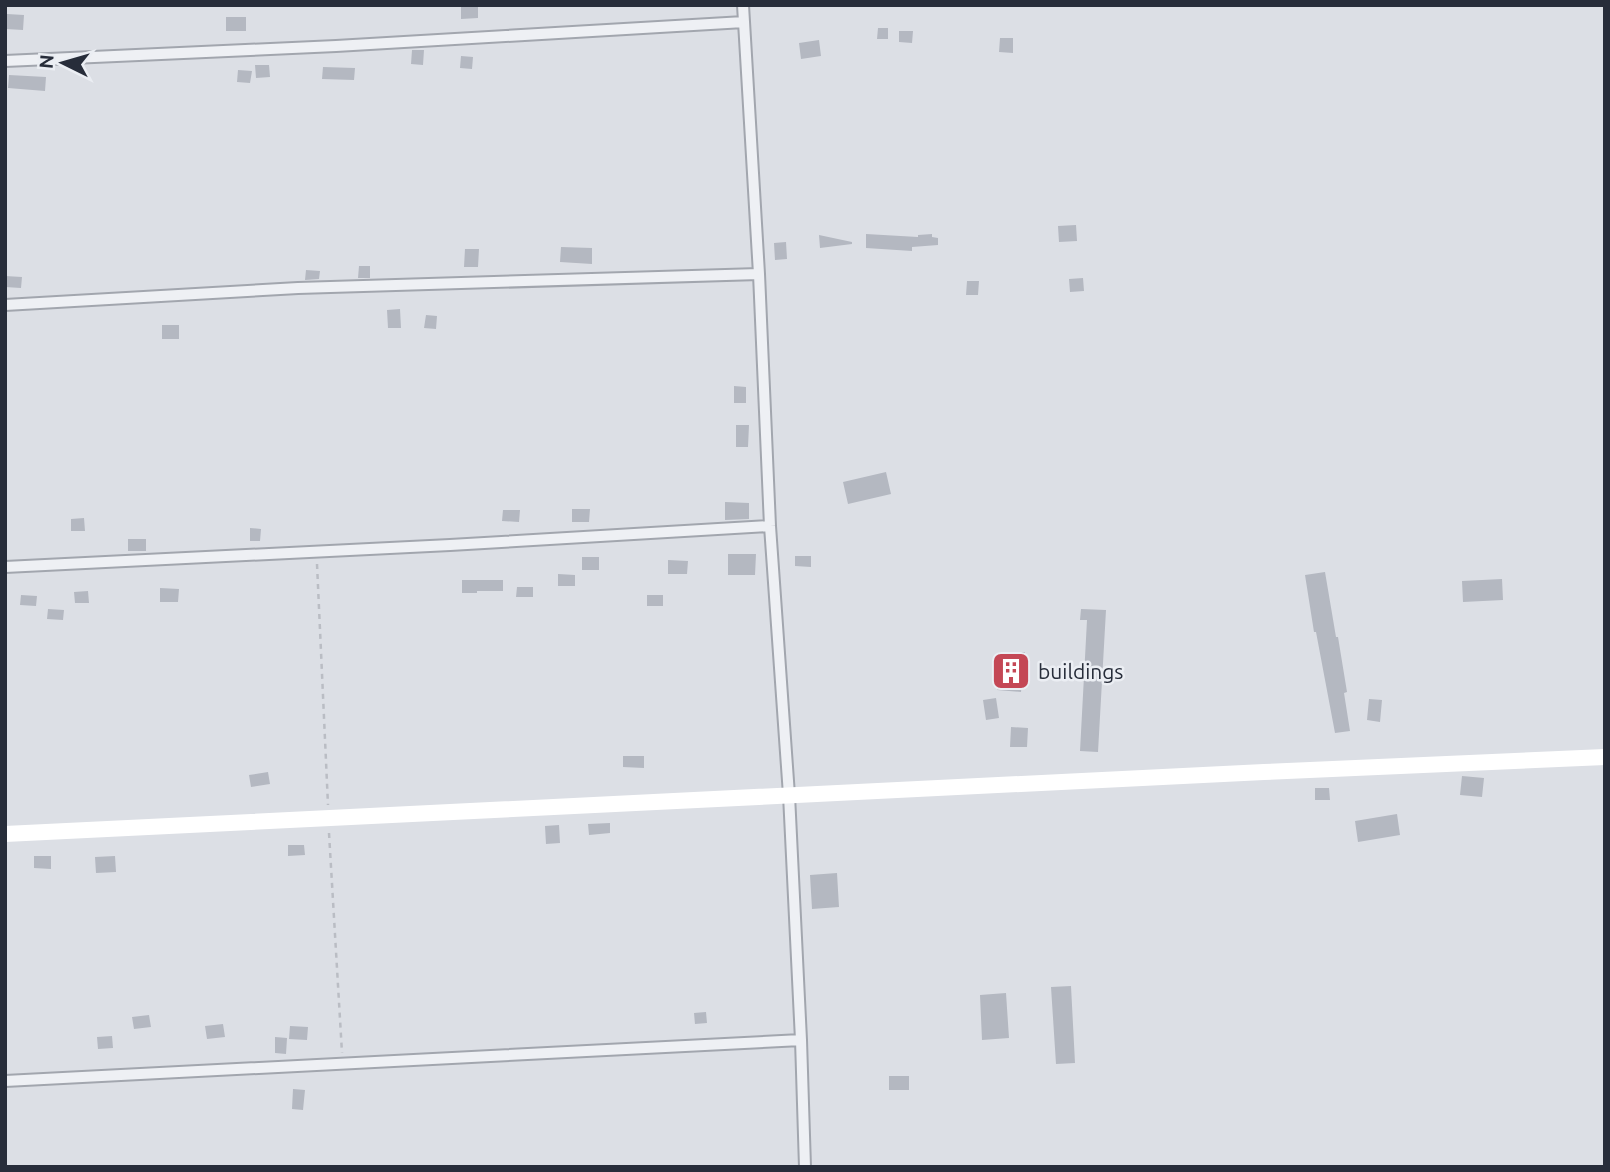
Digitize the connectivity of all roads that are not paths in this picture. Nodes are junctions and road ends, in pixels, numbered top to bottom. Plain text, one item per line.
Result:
1 (743, 5) edge
2 (744, 22) junction
3 (5, 61) edge
4 (759, 274) junction
5 (5, 305) edge
6 (770, 526) junction
7 (5, 567) edge
8 (1605, 757) edge
9 (789, 795) junction
10 (5, 834) edge
11 (801, 1040) junction
12 (5, 1081) edge
13 (805, 1167) edge

1 - 2 street
2 - 3 street
2 - 4 street
4 - 5 street
4 - 6 street
6 - 7 street
6 - 9 street
8 - 9 street
9 - 10 street
9 - 11 street
11 - 12 street
11 - 13 street

